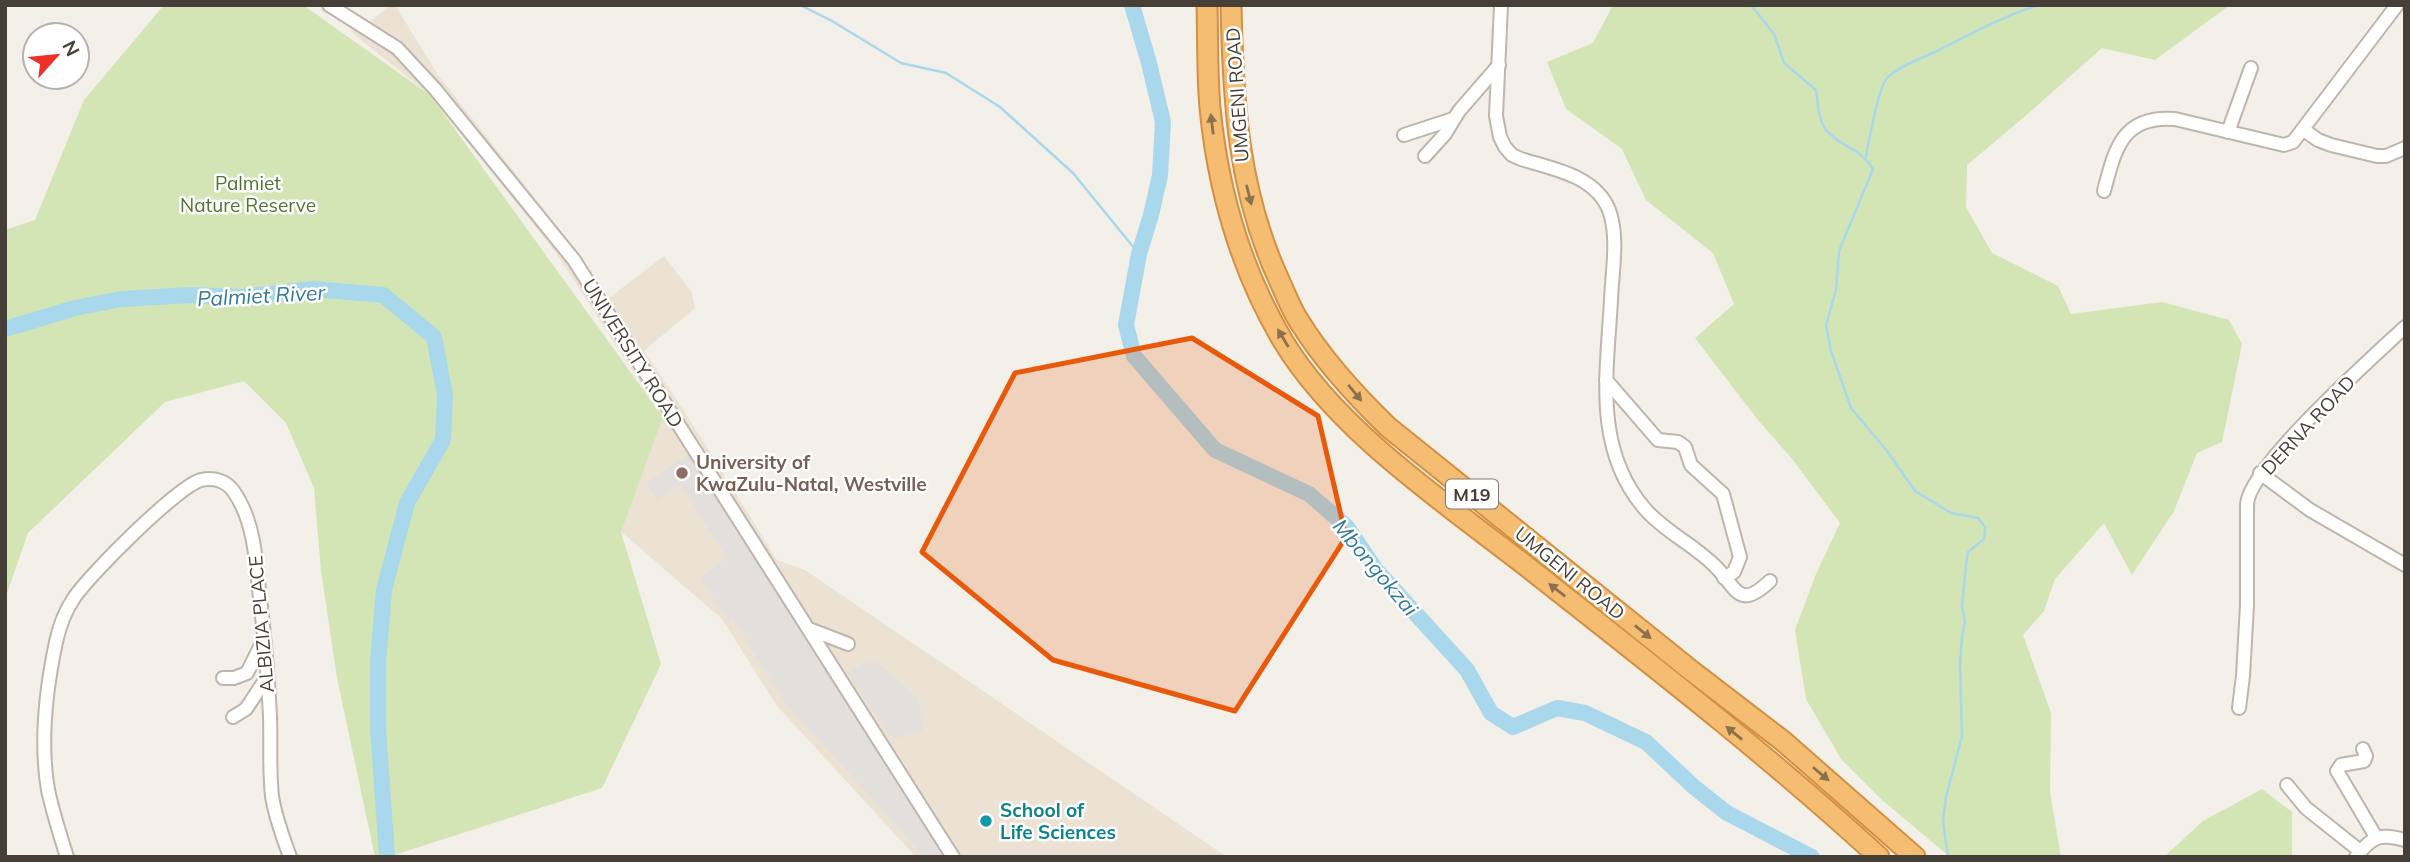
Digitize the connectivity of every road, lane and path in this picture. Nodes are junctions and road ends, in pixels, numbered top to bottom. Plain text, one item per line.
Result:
1 (329, 5) edge
2 (1207, 5) edge
3 (1231, 5) edge
4 (1501, 5) edge
5 (2397, 5) edge
6 (1499, 65) junction
7 (2251, 68) dead end
8 (1453, 119) junction
9 (2304, 130) junction
10 (2228, 132) junction
11 (1404, 135) dead end
12 (2405, 148) edge
13 (1425, 156) dead end
14 (2104, 191) dead end
15 (2405, 327) edge
16 (1606, 380) junction
17 (2260, 473) junction
18 (2405, 565) edge
19 (1724, 578) junction
20 (1770, 581) dead end
21 (809, 629) junction
22 (264, 639) junction
23 (848, 644) dead end
24 (267, 677) junction
25 (223, 678) dead end
26 (2239, 708) dead end
27 (233, 717) dead end
28 (2363, 749) dead end
29 (2287, 785) dead end
30 (2376, 837) junction
31 (2405, 840) edge
32 (2358, 854) edge
33 (67, 857) edge
34 (290, 857) edge
35 (953, 857) edge
36 (1879, 857) edge
37 (1915, 857) edge

1 - 21 street, UNIVERSITY ROAD
36 -> 2 highway, UMGENI ROAD / M19
3 -> 37 highway, UMGENI ROAD / M19
4 - 6 street
5 - 9 street
6 - 8 street
6 - 16 street
7 - 10 street
8 - 11 street
8 - 13 street
9 - 10 street
9 - 12 street
10 - 14 street
15 - 17 street, DERNA ROAD
16 - 19 street
16 - 19 street
17 - 18 street
17 - 26 street, DERNA ROAD
19 - 20 street
21 - 23 street
21 - 35 street, UNIVERSITY ROAD
22 - 24 street, ALBIZIA PLACE
22 - 25 street
22 - 33 street, ALBIZIA PLACE
24 - 27 street
24 - 34 street, ALBIZIA PLACE
28 - 30 street
29 - 32 street
30 - 31 street
30 - 32 street

